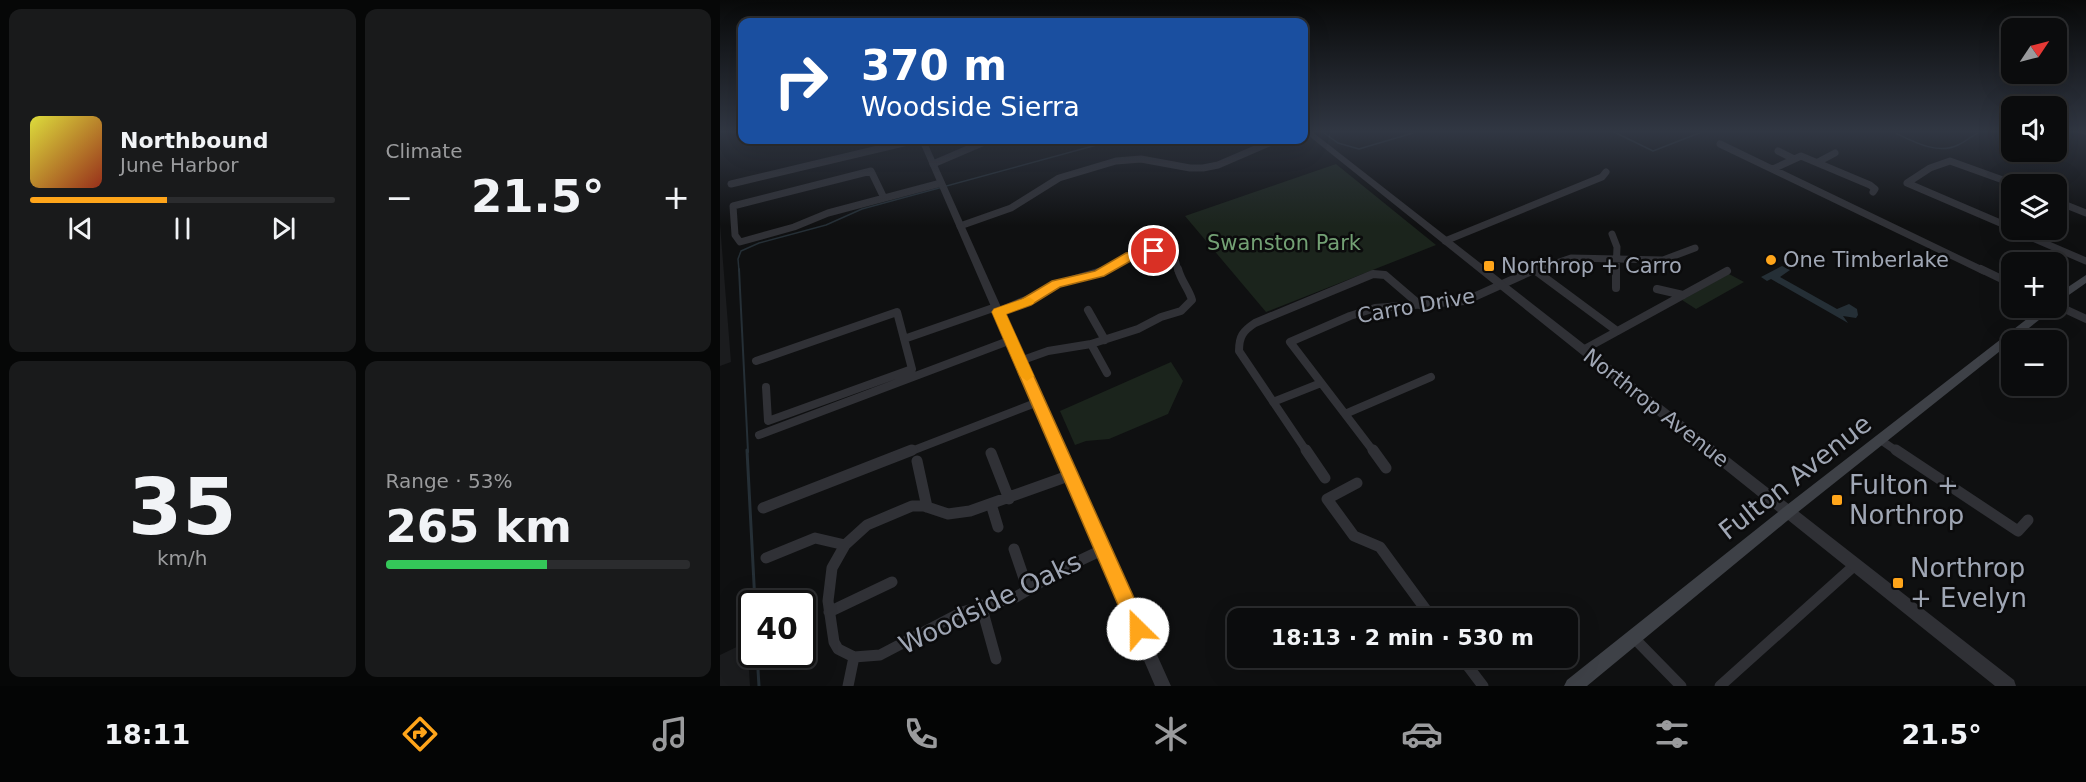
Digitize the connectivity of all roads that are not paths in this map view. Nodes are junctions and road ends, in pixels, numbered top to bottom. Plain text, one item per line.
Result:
1 (823, 162) edge
2 (938, 162) edge
3 (1113, 162) edge
4 (1162, 162) edge
5 (1225, 162) edge
6 (1344, 162) edge
7 (1758, 162) edge
8 (1788, 162) edge
9 (1818, 162) edge
10 (1946, 162) edge
11 (1955, 162) edge
12 (933, 164) joint
13 (1773, 169) junction
14 (1606, 172) dead end
15 (2001, 179) edge
16 (731, 184) dead end
17 (942, 185) junction
18 (1873, 192) dead end
19 (884, 198) junction
20 (2067, 205) edge
21 (2086, 213) edge
22 (2001, 224) edge
23 (960, 226) junction
24 (1612, 234) dead end
25 (2038, 240) edge
26 (1445, 241) junction
27 (1695, 248) dead end
28 (1616, 260) junction
29 (2086, 261) edge
30 (1536, 271) junction
31 (1727, 271) dead end
32 (2086, 278) edge
33 (2001, 279) edge
34 (1502, 286) junction
35 (1616, 288) dead end
36 (1658, 289) dead end
37 (2067, 294) edge
38 (1683, 295) junction
39 (1420, 305) junction
40 (997, 309) junction
41 (2067, 309) edge
42 (1088, 310) dead end
43 (2036, 318) edge
44 (2086, 320) edge
45 (1617, 331) junction
46 (904, 339) junction
47 (1011, 340) junction
48 (1105, 340) junction
49 (1091, 344) junction
50 (1583, 350) junction
51 (756, 361) dead end
52 (1020, 361) junction
53 (1107, 373) dead end
54 (1431, 377) dead end
55 (1321, 382) junction
56 (766, 387) dead end
57 (1038, 402) junction
58 (1273, 402) junction
59 (1345, 414) junction
60 (759, 435) dead end
61 (1882, 441) junction
62 (991, 453) dead end
63 (917, 461) dead end
64 (1386, 468) dead end
65 (1071, 475) junction
66 (1325, 478) dead end
67 (1357, 483) dead end
68 (1009, 499) junction
69 (991, 504) junction
70 (927, 507) junction
71 (763, 508) dead end
72 (1788, 512) junction
73 (2028, 520) dead end
74 (998, 527) dead end
75 (845, 544) junction
76 (1014, 549) dead end
77 (1104, 549) junction
78 (766, 558) dead end
79 (1855, 565) junction
80 (892, 582) dead end
81 (1028, 590) junction
82 (981, 605) junction
83 (1425, 608) edge
84 (829, 612) junction
85 (1634, 638) junction
86 (854, 657) junction
87 (996, 659) dead end
88 (1469, 668) edge
89 (848, 686) edge
90 (1163, 686) edge
91 (1482, 686) edge
92 (1573, 686) edge
93 (1681, 686) edge
94 (1720, 686) edge
95 (2008, 686) edge

1 - 16 street
2 - 12 street
3 - 23 street
4 - 5 street
6 - 26 street, Northrop Avenue
7 - 13 street
8 - 13 street
9 - 18 street
10 - 22 street
11 - 15 street
12 - 17 street
13 - 33 street
14 - 26 street
17 - 19 street
17 - 23 street
19 - 19 street
20 - 21 street
23 - 40 street
24 - 28 street
25 - 29 street
26 - 34 street, Northrop Avenue
27 - 28 street, Carro Drive
28 - 30 street, Carro Drive
28 - 35 street
30 - 34 street, Carro Drive
30 - 45 street
31 - 38 street
32 - 37 main road
34 - 39 street, Carro Drive
34 - 50 street, Northrop Avenue
36 - 38 street
38 - 45 street
39 - 55 street, Carro Drive
39 - 58 street
40 - 46 street
40 - 47 street
40 - 48 street
41 - 44 street
42 - 48 street
43 - 61 main road, Fulton Avenue
45 - 50 street
46 - 51 street
46 - 56 street
47 - 52 street
47 - 60 street
48 - 49 street
49 - 52 street
49 - 53 street
50 - 72 street, Northrop Avenue
52 - 57 street
54 - 59 street
55 - 58 street
55 - 59 street, Carro Drive
57 - 65 street
57 - 71 street
58 - 66 street
59 - 64 street, Carro Drive
61 - 72 main road, Fulton Avenue
61 - 73 street
62 - 68 street
63 - 70 street
65 - 68 street
65 - 77 street
67 - 83 street
68 - 69 street
69 - 70 street
69 - 74 street
70 - 75 street
72 - 79 street, Northrop Avenue
72 - 85 main road, Fulton Avenue
75 - 78 street
75 - 84 street
76 - 81 street
77 - 81 street, Woodside Oaks
77 - 90 street
79 - 94 street
79 - 95 street, Northrop Avenue
80 - 84 street
81 - 82 street, Woodside Oaks
82 - 86 street, Woodside Oaks
82 - 87 street
84 - 86 street
85 - 92 main road, Fulton Avenue
85 - 93 street
86 - 89 street
88 - 91 street

